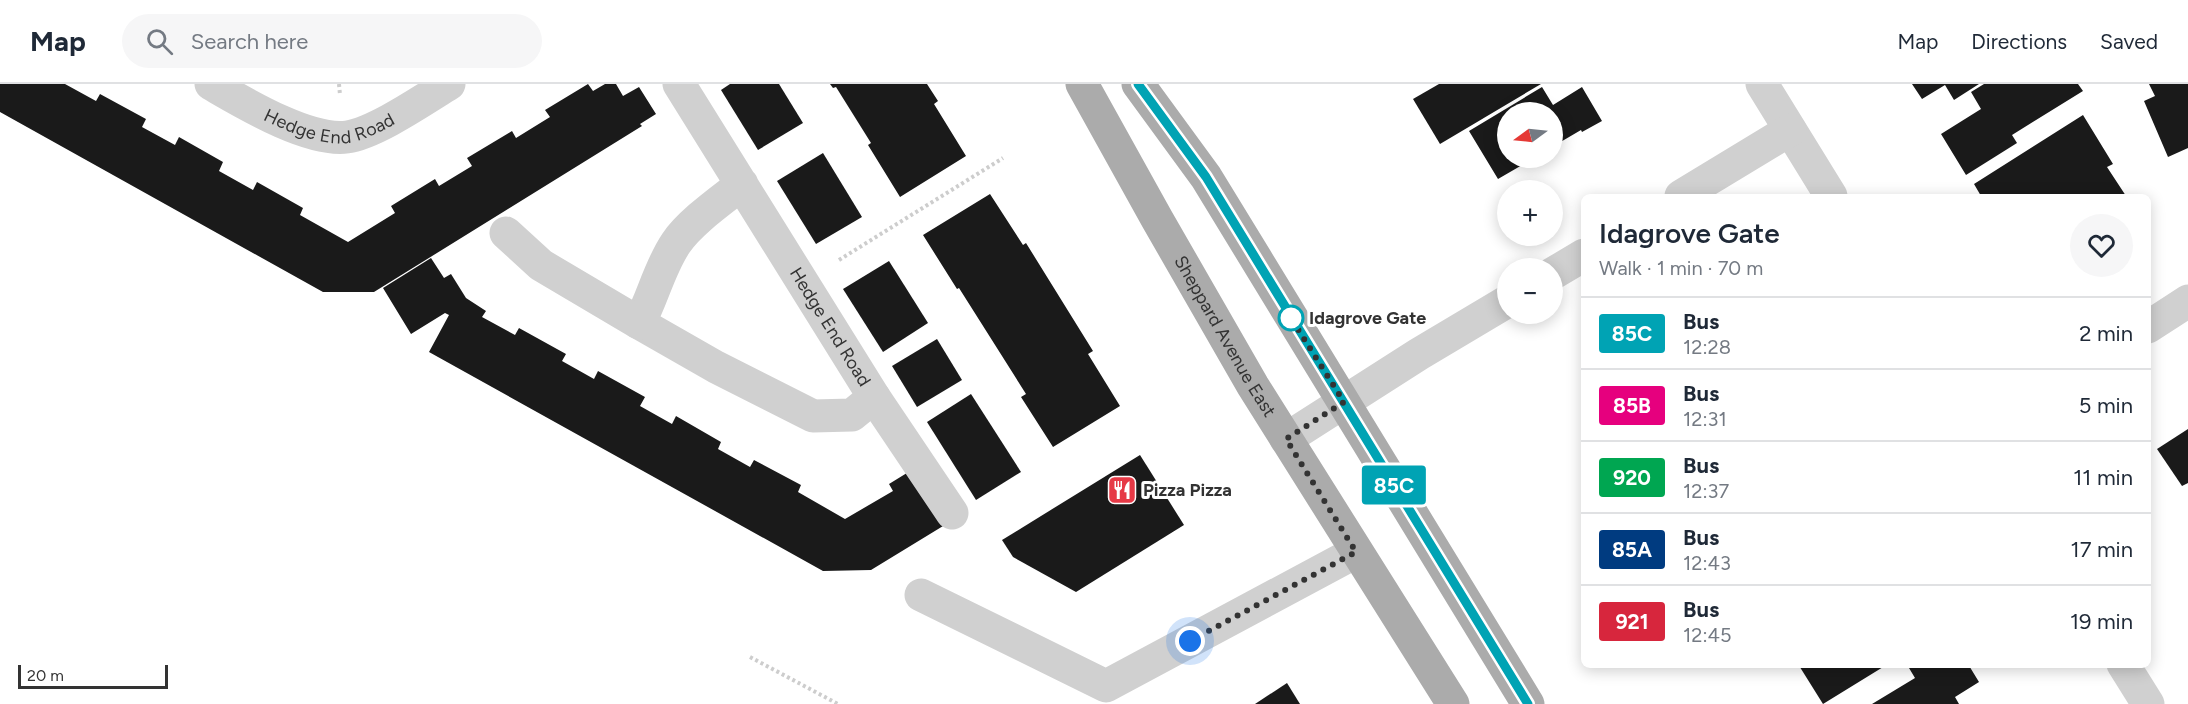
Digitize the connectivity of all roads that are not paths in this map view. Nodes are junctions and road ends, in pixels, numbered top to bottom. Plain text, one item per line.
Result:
1 (211, 84) edge
2 (449, 84) edge
3 (679, 84) edge
4 (1083, 84) edge
5 (1138, 84) edge
6 (1762, 84) edge
7 (1790, 130) junction
8 (742, 184) junction
9 (1684, 194) edge
10 (1831, 194) edge
11 (506, 233) dead end
12 (1581, 257) edge
13 (1563, 267) edge
14 (2188, 301) edge
15 (1497, 308) edge
16 (639, 323) junction
17 (2151, 325) edge
18 (874, 397) junction
19 (1344, 402) junction
20 (1286, 439) junction
21 (952, 513) dead end
22 (1356, 552) junction
23 (921, 595) dead end
24 (2126, 668) edge
25 (1453, 704) edge
26 (1528, 704) edge
27 (2148, 704) edge

1 - 2 street, Hedge End Road
3 - 8 street, Hedge End Road
4 - 20 main road, Sheppard Avenue East
5 - 19 main road
6 - 7 street
7 - 9 street
7 - 10 street
8 - 16 street
8 - 18 street, Hedge End Road
11 - 16 street, Hedge End Road
12 - 13 street
14 - 17 street
15 - 19 street
16 - 18 street, Hedge End Road
18 - 21 street
19 - 20 street
19 - 26 main road
20 - 22 main road, Sheppard Avenue East
22 - 23 street
22 - 25 main road, Sheppard Avenue East
24 - 27 street

